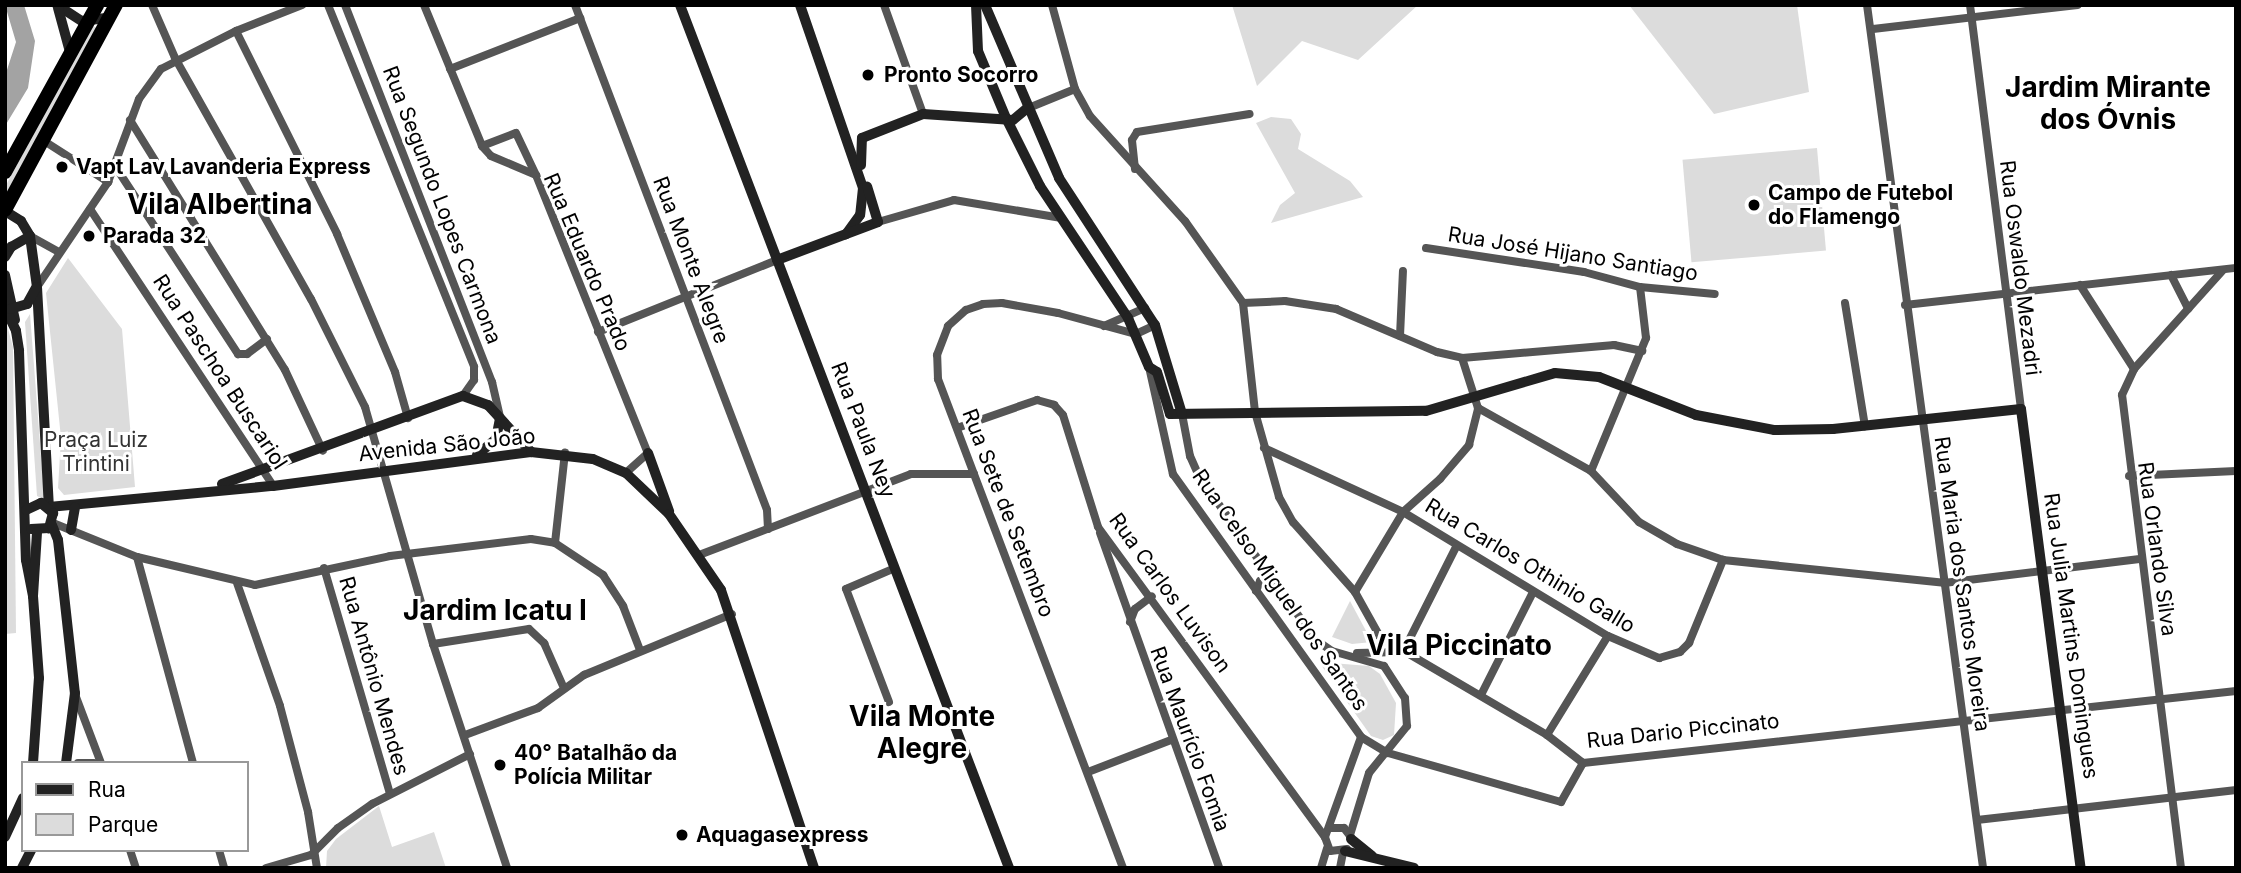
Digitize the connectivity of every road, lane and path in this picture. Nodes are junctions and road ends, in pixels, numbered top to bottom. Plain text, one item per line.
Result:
1 (57, 5) edge
2 (97, 5) edge
3 (152, 5) edge
4 (271, 5) edge
5 (302, 5) edge
6 (328, 5) edge
7 (345, 5) edge
8 (424, 5) edge
9 (575, 5) edge
10 (680, 5) edge
11 (800, 5) edge
12 (884, 5) edge
13 (976, 5) edge
14 (985, 5) edge
15 (1052, 5) edge
16 (1867, 5) edge
17 (1970, 5) edge
18 (2078, 5) edge
19 (112, 12) edge
20 (275, 16) junction
21 (1971, 17) junction
22 (580, 18) junction
23 (88, 21) junction
24 (1873, 29) junction
25 (236, 30) junction
26 (70, 52) junction
27 (175, 58) junction
28 (450, 69) junction
29 (1075, 89) junction
30 (1026, 109) junction
31 (923, 114) junction
32 (1250, 114) dead end
33 (1006, 118) junction
34 (130, 120) junction
35 (844, 129) junction
36 (862, 138) junction
37 (41, 139) junction
38 (482, 146) junction
39 (116, 166) junction
40 (1135, 169) junction
41 (5, 172) edge
42 (536, 175) junction
43 (108, 182) junction
44 (90, 209) junction
45 (5, 210) edge
46 (1080, 215) junction
47 (1062, 218) junction
48 (878, 222) junction
49 (846, 234) junction
50 (30, 236) junction
51 (1426, 248) dead end
52 (59, 252) junction
53 (5, 257) edge
54 (777, 260) junction
55 (2236, 268) edge
56 (2223, 270) junction
57 (1403, 271) dead end
58 (5, 275) edge
59 (2171, 275) junction
60 (2080, 285) junction
61 (37, 287) junction
62 (1640, 287) junction
63 (1715, 293) dead end
64 (2006, 293) junction
65 (686, 296) junction
66 (1242, 303) junction
67 (1846, 303) dead end
68 (1905, 305) junction
69 (1145, 308) junction
70 (9, 309) edge
71 (2188, 309) junction
72 (1128, 318) junction
73 (1104, 326) junction
74 (1155, 326) junction
75 (598, 332) junction
76 (1136, 334) junction
77 (1401, 336) junction
78 (267, 339) junction
79 (1642, 351) junction
80 (1462, 358) junction
81 (486, 365) junction
82 (1149, 367) junction
83 (2134, 369) junction
84 (474, 370) junction
85 (1627, 389) junction
86 (463, 396) junction
87 (1477, 403) junction
88 (2021, 409) junction
89 (1255, 412) junction
90 (1182, 414) junction
91 (408, 418) junction
92 (500, 418) junction
93 (1922, 419) junction
94 (1865, 426) junction
95 (957, 428) junction
96 (373, 431) junction
97 (1264, 448) junction
98 (323, 451) junction
99 (531, 452) junction
100 (565, 453) junction
101 (648, 453) junction
102 (475, 457) junction
103 (266, 471) junction
104 (382, 471) junction
105 (1591, 471) junction
106 (2236, 471) edge
107 (625, 473) junction
108 (974, 474) junction
109 (2129, 476) junction
110 (273, 486) junction
111 (203, 490) junction
112 (866, 491) junction
113 (78, 505) junction
114 (26, 510) junction
115 (1403, 512) junction
116 (670, 514) junction
117 (51, 515) junction
118 (27, 525) junction
119 (1098, 527) junction
120 (768, 528) junction
121 (71, 530) junction
122 (37, 532) junction
123 (555, 543) junction
124 (1456, 547) junction
125 (408, 555) junction
126 (699, 555) junction
127 (138, 557) junction
128 (2140, 559) junction
129 (1723, 560) junction
130 (324, 568) junction
131 (895, 568) junction
132 (2042, 571) junction
133 (237, 583) junction
134 (1944, 583) junction
135 (1278, 585) junction
136 (1256, 591) junction
137 (1355, 592) junction
138 (1533, 592) junction
139 (33, 596) junction
140 (1152, 596) junction
141 (732, 614) junction
142 (1130, 622) junction
143 (1608, 636) junction
144 (433, 644) junction
145 (640, 650) junction
146 (1403, 652) junction
147 (1354, 654) junction
148 (563, 686) junction
149 (2236, 691) edge
150 (75, 693) junction
151 (1481, 695) junction
152 (2160, 700) junction
153 (889, 702) dead end
154 (2062, 710) junction
155 (1962, 723) junction
156 (464, 735) junction
157 (1547, 735) junction
158 (1361, 737) junction
159 (1171, 740) junction
160 (1388, 753) junction
161 (470, 754) junction
162 (33, 761) edge
163 (66, 761) edge
164 (99, 761) edge
165 (192, 761) edge
166 (1583, 763) junction
167 (1088, 772) junction
168 (2236, 790) edge
169 (390, 794) junction
170 (2172, 797) junction
171 (21, 802) edge
172 (2074, 809) junction
173 (1977, 820) junction
174 (1331, 828) junction
175 (5, 837) edge
176 (1325, 837) junction
177 (1351, 837) junction
178 (1327, 848) junction
179 (30, 852) edge
180 (1344, 852) junction
181 (311, 855) junction
182 (1372, 856) junction
183 (22, 868) edge
184 (266, 868) edge
185 (317, 868) edge
186 (507, 868) edge
187 (814, 868) edge
188 (1009, 868) edge
189 (1123, 868) edge
190 (1219, 868) edge
191 (1321, 868) edge
192 (1340, 868) edge
193 (1414, 868) edge
194 (1983, 868) edge
195 (2081, 868) edge
196 (2181, 868) edge

1 - 23 main road
1 - 26 main road
2 - 23 highway
3 - 27 street
4 - 20 street
5 - 20 street
6 - 84 street
7 - 81 street, Rua Segundo Lopes Carmona
8 - 28 street
9 - 22 street, Rua Monte Alegre
10 - 54 main road, Rua Paula Ney
11 - 35 main road
12 - 31 street
13 - 33 main road, Rua Celso Miguel dos Santos
14 - 30 main road, Rua Celso Miguel dos Santos
15 - 29 street
16 - 24 street, Rua Maria dos Santos Moreira
17 - 21 street, Rua Oswaldo Mezadri
18 - 21 street
19 - 23 main road
19 - 37 highway
20 - 25 street
21 - 24 street
21 - 64 street, Rua Oswaldo Mezadri
22 - 28 street
22 - 65 street, Rua Monte Alegre
23 - 26 highway
24 - 68 street, Rua Maria dos Santos Moreira
25 - 27 street
25 - 91 street
26 - 41 highway
27 - 34 street
27 - 96 street
28 - 38 street
29 - 30 street
29 - 40 street
30 - 33 main road
30 - 46 main road, Rua Celso Miguel dos Santos
31 - 33 main road
31 - 36 main road
32 - 40 street
33 - 47 main road, Rua Celso Miguel dos Santos
34 - 39 street
34 - 78 street
35 - 36 main road
35 - 49 main road
36 - 48 main road
37 - 43 street
37 - 45 highway
38 - 42 street, Rua Eduardo Prado
38 - 42 street
39 - 43 street
39 - 78 street
40 - 66 street
42 - 75 street, Rua Eduardo Prado
43 - 44 street
44 - 52 street
44 - 103 street, Rua Paschoa Buscariol
45 - 50 main road
46 - 47 main road
46 - 69 main road, Rua Celso Miguel dos Santos
47 - 48 street
47 - 72 main road, Rua Celso Miguel dos Santos
48 - 49 main road
49 - 54 main road
50 - 52 street
50 - 53 main road
50 - 61 main road
51 - 62 street, Rua José Hijano Santiago
52 - 61 street
54 - 65 street
54 - 112 main road, Rua Paula Ney
55 - 56 street
56 - 59 street
56 - 71 street, Rua Orlando Silva
57 - 77 street
58 - 70 main road
59 - 60 street
59 - 71 street
60 - 64 street
60 - 83 street
61 - 70 main road
61 - 117 main road
62 - 63 street, Rua José Hijano Santiago
62 - 79 street
64 - 68 street
64 - 88 street, Rua Oswaldo Mezadri
65 - 75 street
65 - 120 street, Rua Monte Alegre
66 - 77 street
66 - 89 street, Rua Dario Piccinato
67 - 94 street
68 - 93 street, Rua Maria dos Santos Moreira
69 - 72 street
69 - 74 main road, Rua Celso Miguel dos Santos
70 - 114 main road
71 - 83 street, Rua Orlando Silva
72 - 73 street
72 - 76 main road, Rua Celso Miguel dos Santos
73 - 76 street, Rua Sete de Setembro
73 - 95 street, Rua Sete de Setembro
74 - 76 street
74 - 90 main road, Rua Celso Miguel dos Santos
75 - 101 street, Rua Eduardo Prado
76 - 82 main road, Rua Celso Miguel dos Santos
77 - 80 street
78 - 98 street
79 - 80 street
79 - 85 street
80 - 87 street
81 - 84 street
81 - 92 street, Rua Segundo Lopes Carmona
82 - 90 main road
82 - 136 street, Rua Celso Miguel dos Santos
83 - 109 street, Rua Orlando Silva
84 - 86 street
85 - 87 main road
85 - 94 main road
85 - 105 street
86 - 91 main road, Avenida São João
86 - 92 main road
87 - 89 main road
87 - 105 street
87 - 115 street
88 - 93 main road
88 - 132 main road, Rua Julia Martins Domingues
89 - 90 main road
89 - 97 street, Rua Dario Piccinato
90 - 135 street, Rua Celso Miguel dos Santos
91 - 96 main road, Avenida São João
92 - 99 main road
92 - 102 main road
93 - 94 main road
93 - 134 street, Rua Maria dos Santos Moreira
95 - 108 street, Rua Sete de Setembro
95 - 119 street, Rua Carlos Luvison
96 - 98 main road, Avenida São João
96 - 104 street
97 - 115 street, Rua Carlos Othinio Gallo
97 - 137 street, Rua Dario Piccinato
98 - 103 main road, Avenida São João
99 - 100 main road, Avenida São João
99 - 102 main road, Avenida São João
100 - 107 main road, Avenida São João
100 - 123 street
101 - 107 street
101 - 116 main road
102 - 104 main road, Avenida São João
103 - 110 street, Rua Paschoa Buscariol
103 - 111 main road, Avenida São João
104 - 110 main road, Avenida São João
104 - 125 street
105 - 129 street
106 - 109 street
107 - 116 main road, Avenida São João
108 - 112 street
108 - 167 street, Rua Sete de Setembro
109 - 128 street, Rua Orlando Silva
110 - 111 main road, Avenida São João
111 - 113 main road, Avenida São João
112 - 120 street
112 - 131 main road, Rua Paula Ney
113 - 117 main road, Avenida São João
113 - 121 main road
114 - 117 main road, Avenida São João
114 - 118 main road
115 - 124 street, Rua Carlos Othinio Gallo
115 - 137 street
116 - 126 main road, Avenida São João
117 - 121 street
117 - 122 main road
117 - 150 main road
118 - 122 main road
118 - 139 main road
119 - 140 street, Rua Carlos Luvison
119 - 142 street, Rua Maurício Fomia
120 - 126 street
121 - 127 street
122 - 139 main road
123 - 125 street
123 - 145 street
124 - 138 street, Rua Carlos Othinio Gallo
124 - 146 street
125 - 130 street
125 - 144 street
126 - 141 main road, Avenida São João
127 - 133 street
127 - 165 street
128 - 132 street
128 - 152 street, Rua Orlando Silva
129 - 134 street
129 - 143 street, Rua Carlos Othinio Gallo
130 - 133 street
130 - 169 street, Rua Antônio Mendes
131 - 153 street
131 - 188 main road, Rua Paula Ney
132 - 134 street
132 - 154 main road, Rua Julia Martins Domingues
133 - 181 street
134 - 155 street, Rua Maria dos Santos Moreira
135 - 136 street
135 - 147 street, Rua Celso Miguel dos Santos
136 - 158 street, Rua Celso Miguel dos Santos
137 - 146 street, Rua Dario Piccinato
138 - 143 street, Rua Carlos Othinio Gallo
138 - 151 street
139 - 162 main road
140 - 142 street
140 - 176 street, Rua Carlos Luvison
141 - 145 street
141 - 187 main road, Avenida São João
142 - 159 street, Rua Maurício Fomia
143 - 157 street
144 - 148 street
144 - 156 street
145 - 148 street
146 - 147 street
146 - 151 street, Rua Dario Piccinato
147 - 160 street, Rua Celso Miguel dos Santos
148 - 156 street
149 - 152 street, Rua Dario Piccinato
150 - 163 main road
150 - 164 street
151 - 157 street, Rua Dario Piccinato
152 - 154 street, Rua Dario Piccinato
152 - 170 street, Rua Orlando Silva
154 - 155 street, Rua Dario Piccinato
154 - 172 main road, Rua Julia Martins Domingues
155 - 166 street, Rua Dario Piccinato
155 - 173 street, Rua Maria dos Santos Moreira
156 - 161 street
157 - 166 street, Rua Dario Piccinato
158 - 160 street
158 - 174 street
159 - 167 street
159 - 190 street, Rua Maurício Fomia
160 - 166 street
160 - 177 street, Rua Celso Miguel dos Santos
161 - 169 street
161 - 186 street
167 - 189 street, Rua Sete de Setembro
168 - 170 street
169 - 181 street
170 - 172 street
170 - 196 street, Rua Orlando Silva
171 - 175 main road
172 - 173 street
172 - 195 main road, Rua Julia Martins Domingues
173 - 194 street, Rua Maria dos Santos Moreira
174 - 176 street
174 - 177 street
176 - 178 street
177 - 180 street
177 - 182 main road
178 - 180 street
178 - 191 street
179 - 183 main road
180 - 182 main road
180 - 192 street
181 - 184 street
181 - 185 street
182 - 193 main road

